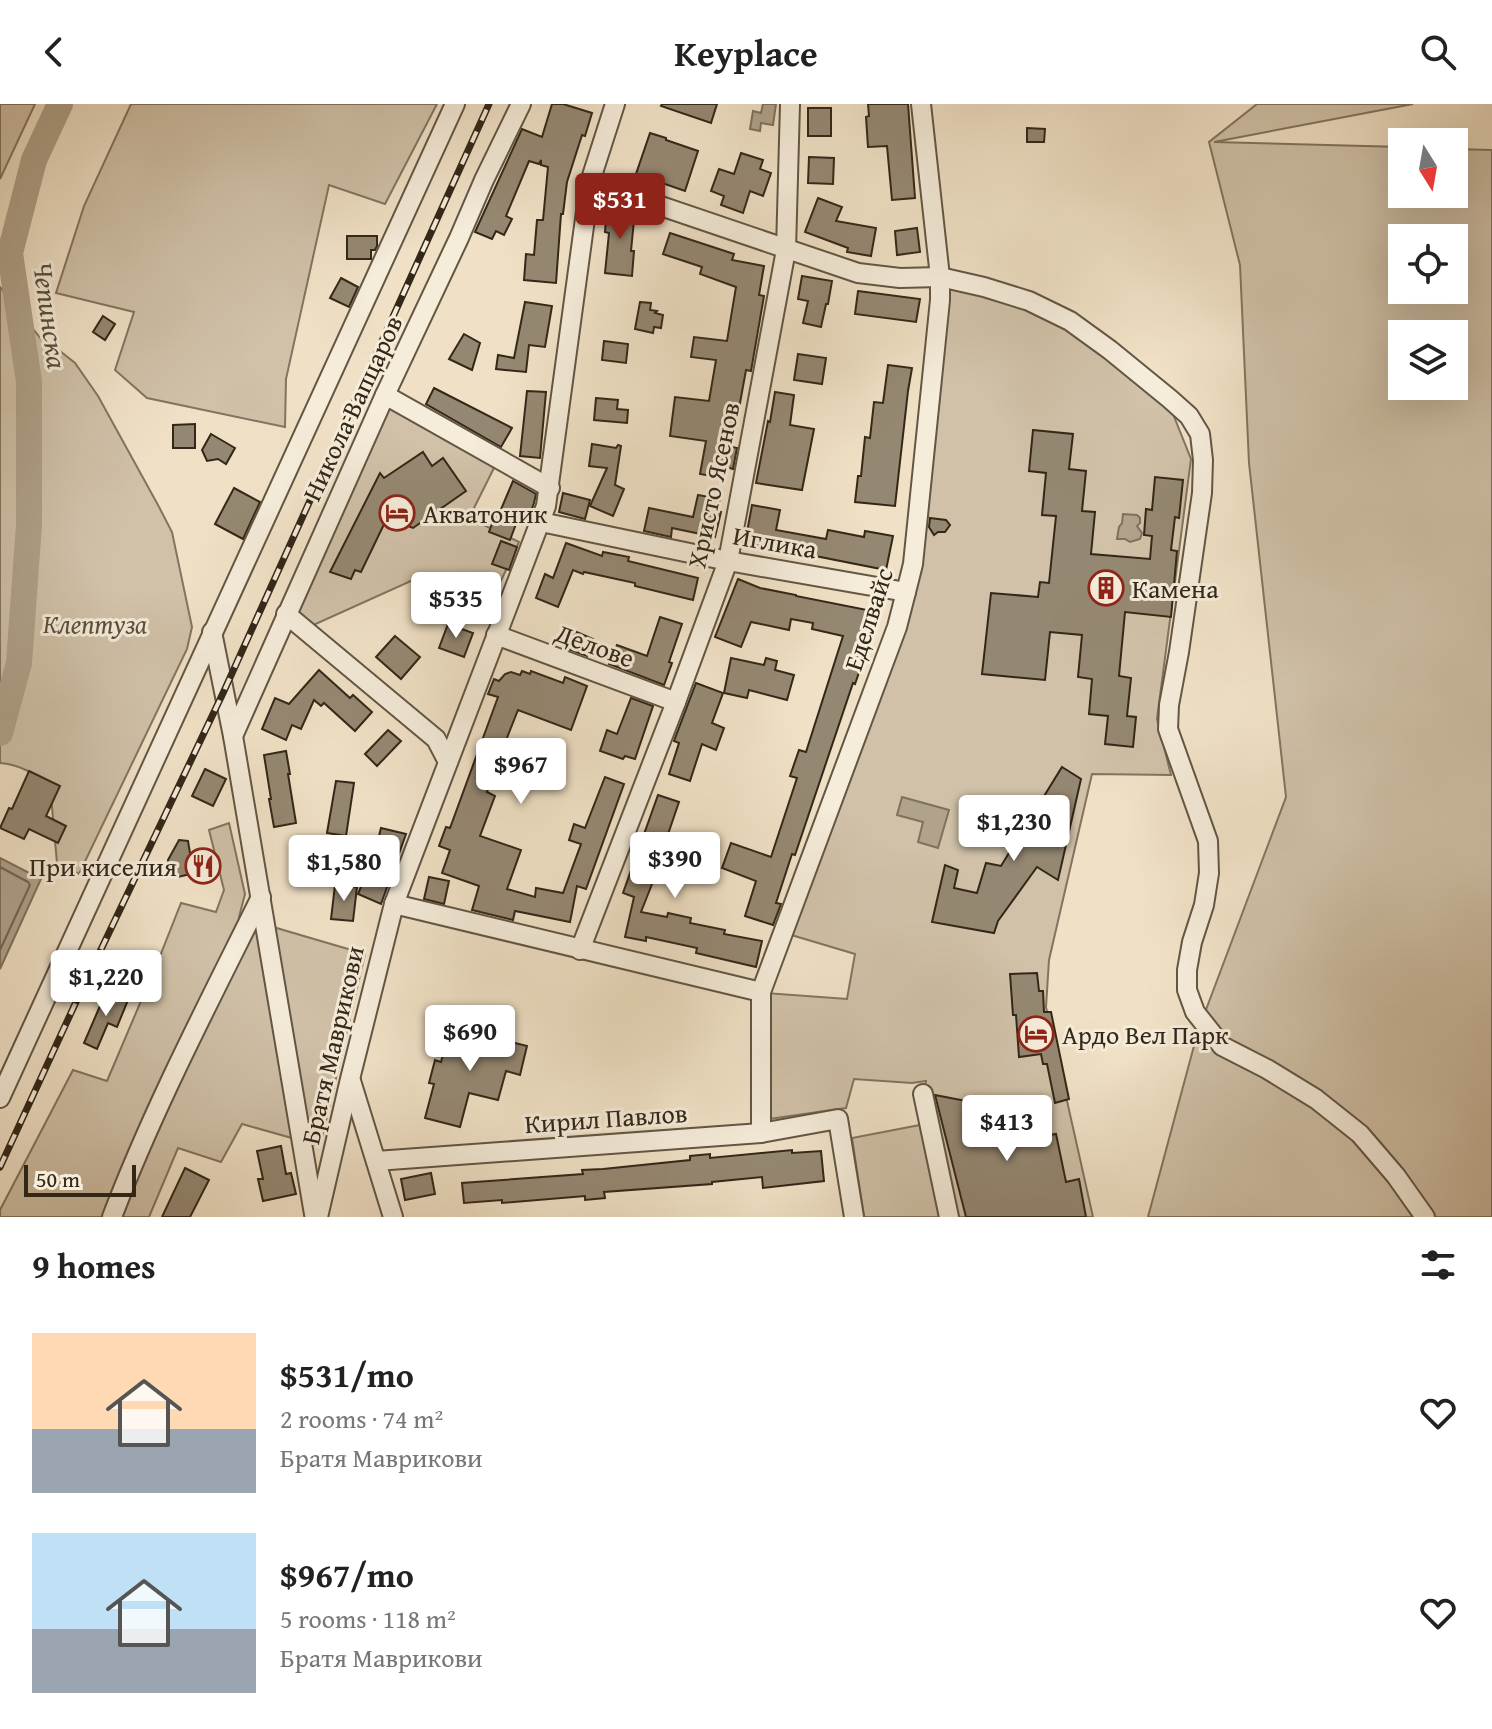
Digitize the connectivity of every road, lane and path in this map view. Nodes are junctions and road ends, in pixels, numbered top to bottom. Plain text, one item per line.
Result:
1 (455, 104) edge
2 (521, 104) edge
3 (615, 104) edge
4 (790, 104) edge
5 (921, 104) edge
6 (590, 182) junction
7 (786, 250) junction
8 (940, 277) junction
9 (385, 395) junction
10 (550, 488) junction
11 (541, 522) junction
12 (728, 561) junction
13 (906, 592) junction
14 (286, 614) junction
15 (212, 632) junction
16 (496, 635) junction
17 (676, 702) junction
18 (233, 736) junction
19 (448, 762) junction
20 (261, 897) junction
21 (394, 904) junction
22 (580, 950) junction
23 (761, 992) junction
24 (350, 1079) junction
25 (923, 1094) dead end
26 (0, 1098) edge
27 (761, 1133) junction
28 (376, 1161) junction
29 (112, 1217) edge
30 (316, 1217) edge
31 (393, 1217) edge
32 (854, 1217) edge
33 (949, 1217) edge
34 (1425, 1217) edge

1 - 15 street
2 - 9 street, Никола Вапцаров
3 - 6 street, Братя Маврикови
4 - 7 street, Христо Ясенов
5 - 8 street, Еделвайс
6 - 7 street
6 - 10 street, Братя Маврикови
7 - 8 street
7 - 12 street, Христо Ясенов
8 - 13 street, Еделвайс
8 - 34 street
9 - 10 street
9 - 14 street, Никола Вапцаров
10 - 11 street, Братя Маврикови
11 - 12 street, Иглика
11 - 16 street, Братя Маврикови
12 - 13 street, Иглика
12 - 17 street, Христо Ясенов
13 - 23 street, Еделвайс
14 - 18 street, Никола Вапцаров
14 - 19 street
15 - 18 street
15 - 26 street
16 - 17 street, Делове
16 - 19 street, Братя Маврикови
17 - 22 street, Христо Ясенов
18 - 20 street
19 - 21 street, Братя Маврикови
20 - 29 street
20 - 30 street
21 - 22 street
21 - 24 street, Братя Маврикови
22 - 23 street
23 - 27 street, Еделвайс
24 - 28 street
24 - 30 street, Братя Маврикови
25 - 33 street
27 - 28 street, Кирил Павлов
27 - 32 street, Кирил Павлов
28 - 31 street

